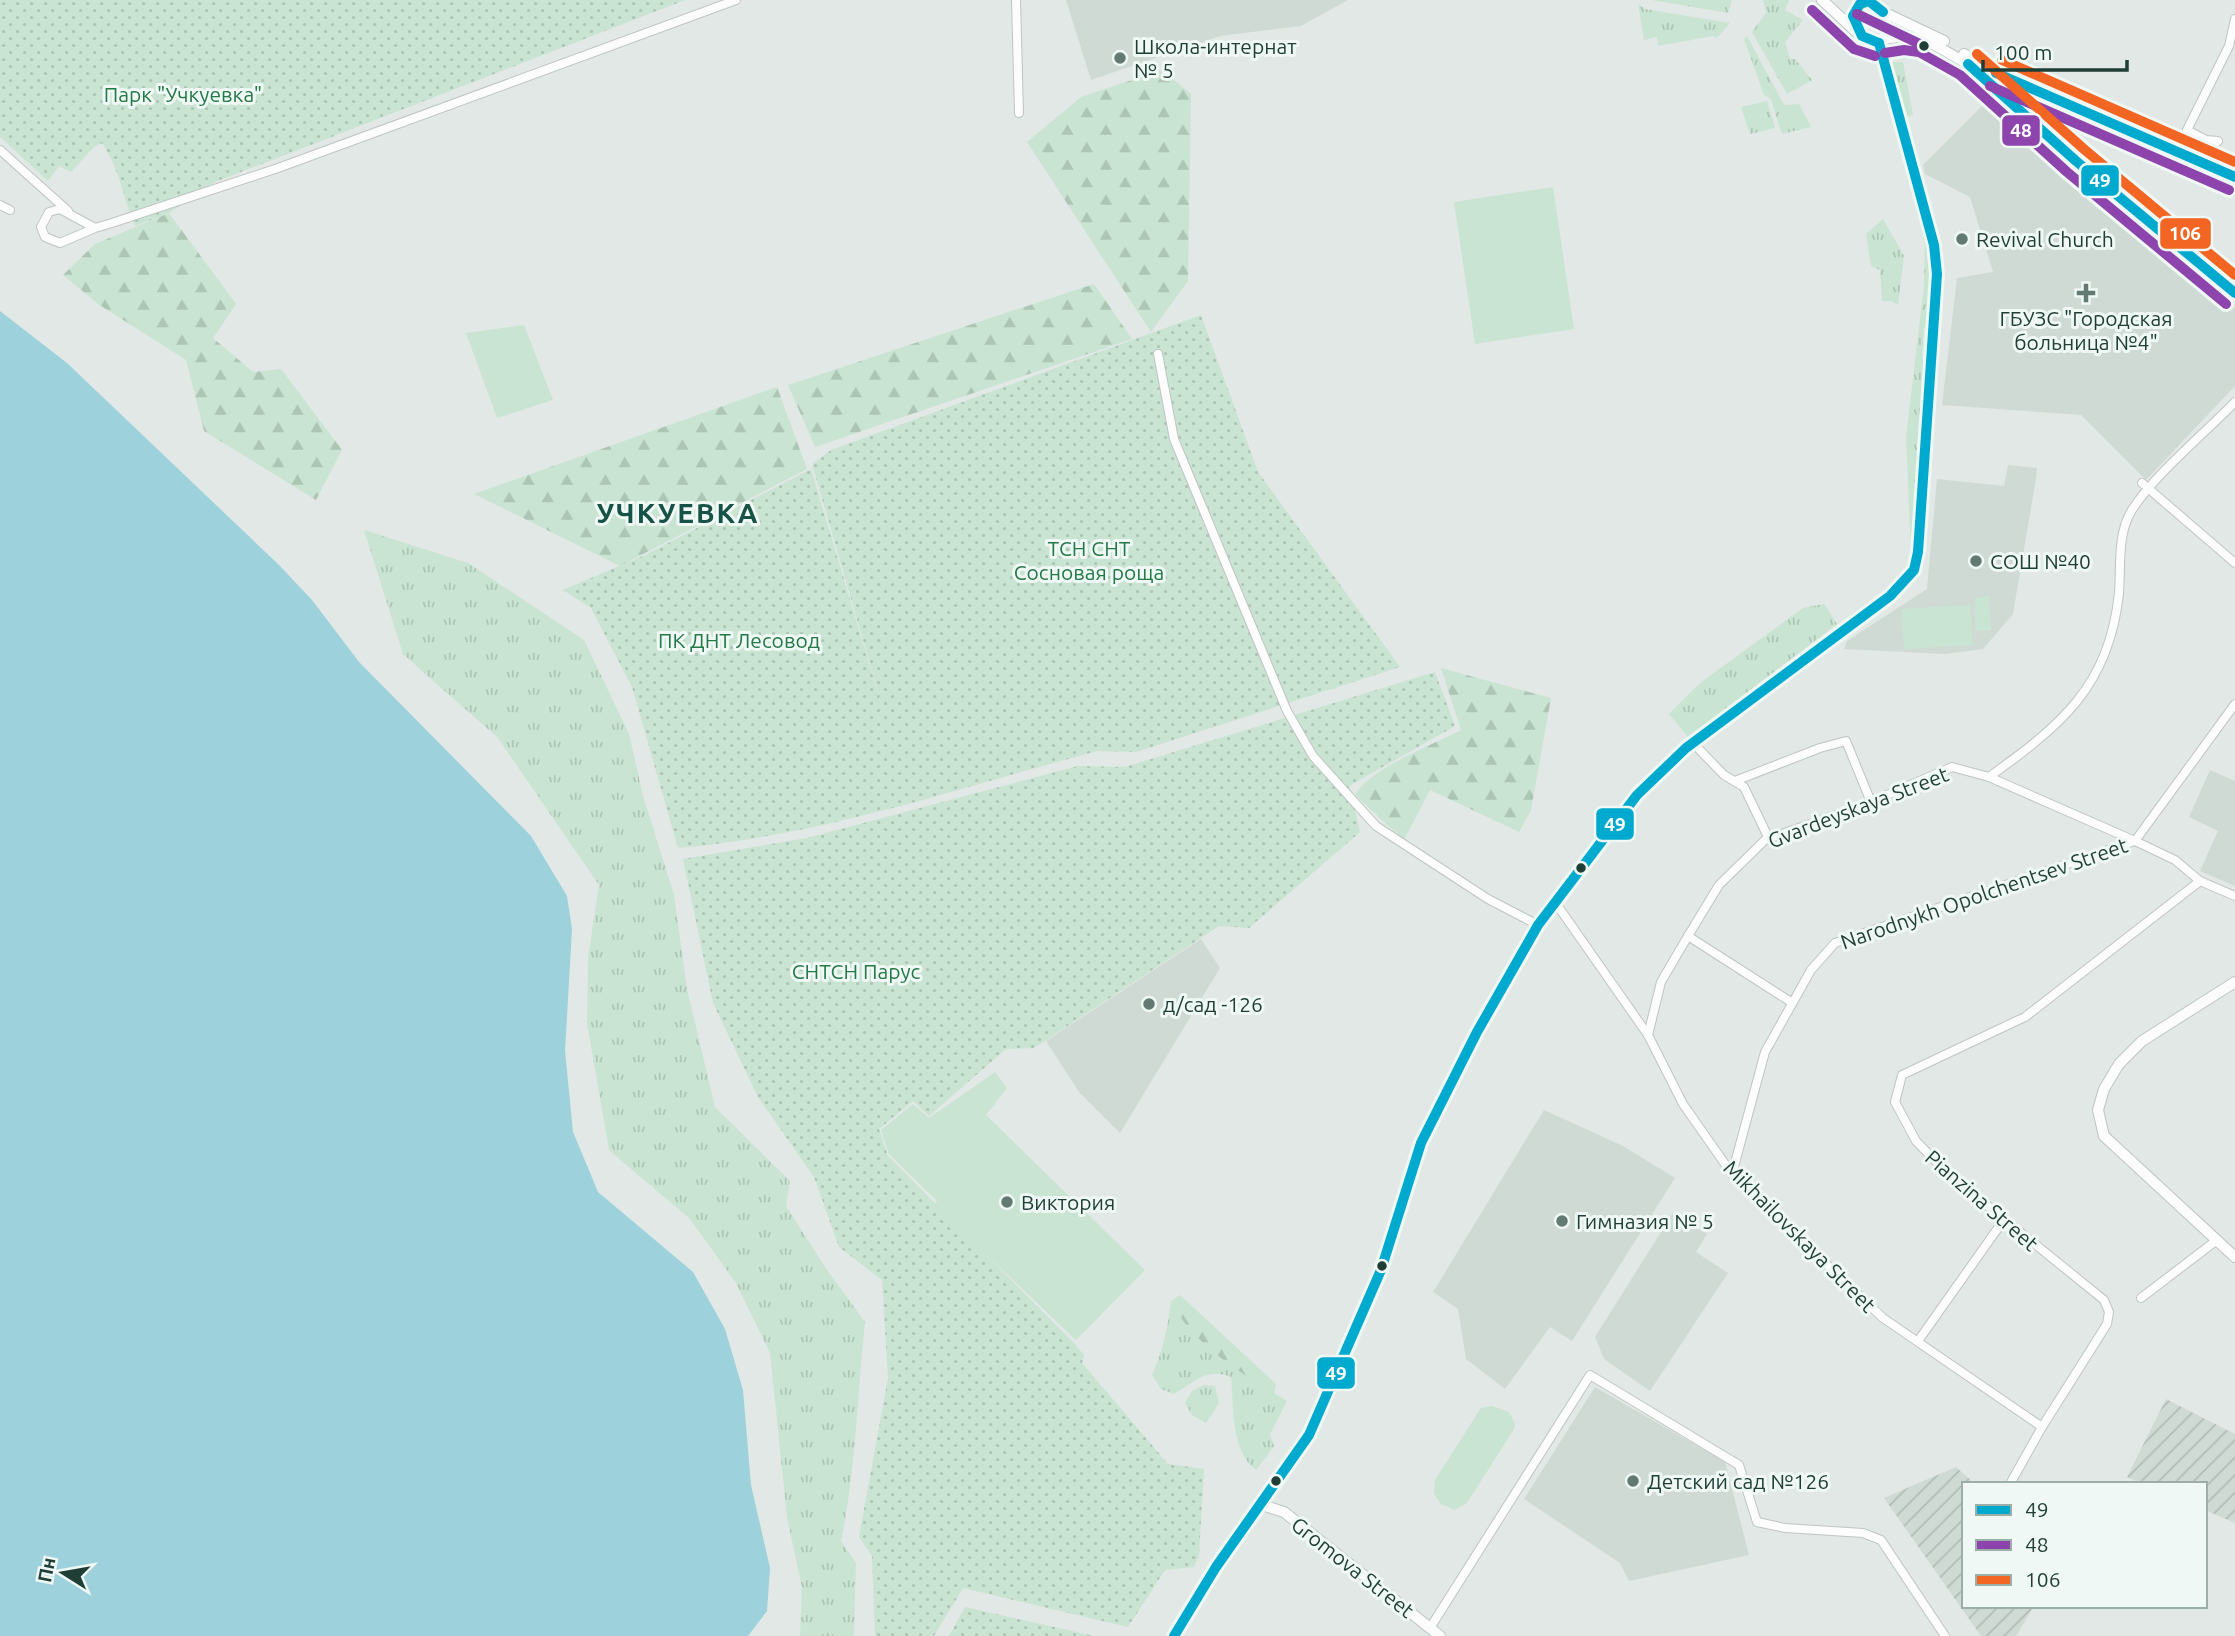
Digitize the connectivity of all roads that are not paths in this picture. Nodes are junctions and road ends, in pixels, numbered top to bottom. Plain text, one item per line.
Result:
1 (736, 0) edge
2 (1016, 0) edge
3 (1822, 0) edge
4 (1864, 1) edge
5 (1882, 12) junction
6 (2235, 19) edge
7 (1853, 29) junction
8 (1881, 41) junction
9 (1989, 75) junction
10 (1019, 113) dead end
11 (0, 150) edge
12 (2199, 160) junction
13 (2235, 177) edge
14 (0, 205) edge
15 (10, 210) dead end
16 (70, 214) junction
17 (95, 228) junction
18 (2235, 293) edge
19 (1158, 354) dead end
20 (2235, 402) edge
21 (2142, 483) dead end
22 (2150, 489) junction
23 (2235, 564) edge
24 (2235, 704) edge
25 (1693, 743) junction
26 (1989, 777) junction
27 (1735, 781) junction
28 (1871, 802) junction
29 (1769, 839) junction
30 (2134, 841) junction
31 (2200, 881) junction
32 (2235, 896) edge
33 (1555, 902) junction
34 (1538, 925) junction
35 (1688, 936) junction
36 (2235, 982) edge
37 (1791, 1002) junction
38 (1648, 1035) junction
39 (1732, 1174) junction
40 (2003, 1221) junction
41 (2217, 1240) junction
42 (2235, 1257) edge
43 (2141, 1298) dead end
44 (1918, 1341) junction
45 (2042, 1427) junction
46 (2011, 1482) edge
47 (1262, 1505) junction
48 (1430, 1628) junction
49 (1174, 1636) edge
50 (1440, 1636) edge
51 (1945, 1636) edge

1 - 17 street
2 - 10 street
3 - 7 street
4 - 5 street
4 - 7 street
5 - 8 street
5 - 9 street
6 - 12 street
7 - 8 street
8 - 9 street
8 - 25 street
9 - 12 street
9 - 18 street
11 - 16 street
12 - 13 street
14 - 15 street
16 - 17 street
16 - 17 street
19 - 34 street
20 - 22 street
21 - 22 street
22 - 23 street
22 - 26 street
24 - 30 street, Narodnykh Opolchentsev Street
25 - 27 street
25 - 33 street
26 - 28 street, Gvardeyskaya Street
26 - 30 street, Gvardeyskaya Street
27 - 28 street
27 - 29 street
28 - 29 street, Gvardeyskaya Street
29 - 35 street, Gvardeyskaya Street
30 - 31 street, Gvardeyskaya Street
30 - 37 street, Narodnykh Opolchentsev Street
31 - 32 street, Gvardeyskaya Street
31 - 40 street, Pianzina Street
33 - 34 street
33 - 38 street, Mikhailovskaya Street
34 - 47 street
35 - 37 street
35 - 38 street, Gvardeyskaya Street
36 - 41 street
37 - 39 street, Narodnykh Opolchentsev Street
38 - 39 street, Mikhailovskaya Street
39 - 44 street, Mikhailovskaya Street
40 - 44 street
40 - 45 street, Pianzina Street
41 - 42 street
41 - 43 street
44 - 45 street, Mikhailovskaya Street
45 - 46 street
47 - 48 street, Gromova Street
47 - 49 street
48 - 50 street, Gromova Street
48 - 51 street

